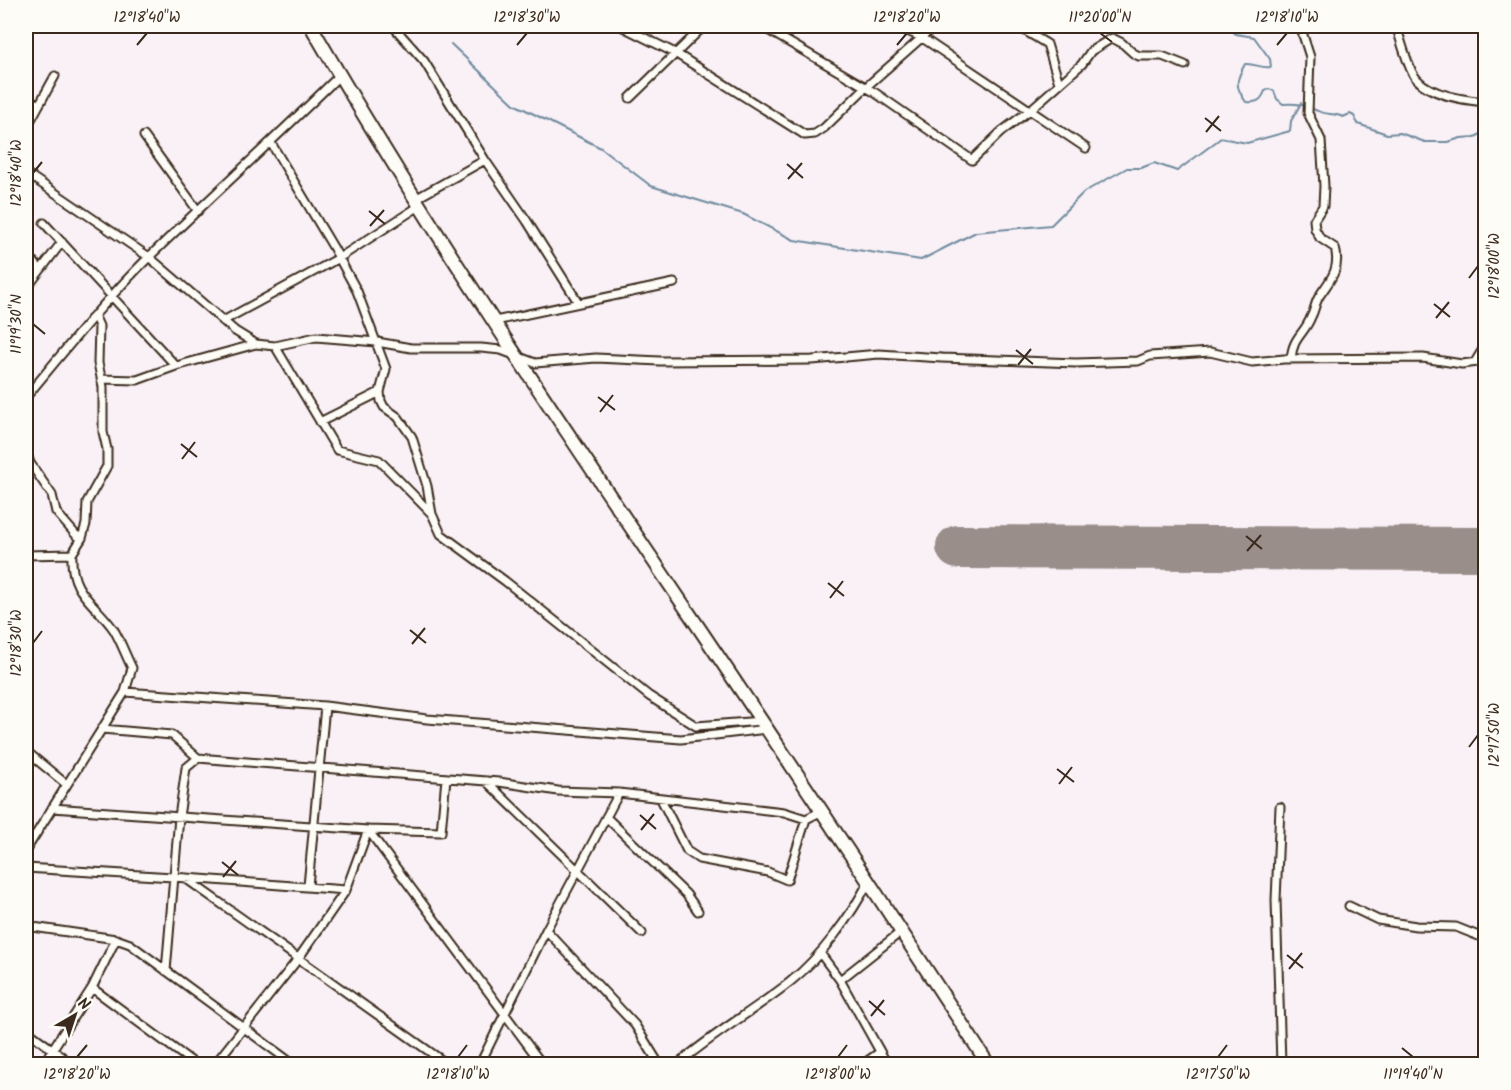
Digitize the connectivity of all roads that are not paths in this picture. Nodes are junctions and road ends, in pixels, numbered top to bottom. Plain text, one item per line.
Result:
1 (311, 26) edge
2 (393, 26) edge
3 (621, 26) edge
4 (704, 26) edge
5 (761, 26) edge
6 (896, 26) edge
7 (935, 26) edge
8 (1017, 26) edge
9 (1302, 26) edge
10 (1396, 26) edge
11 (921, 37) junction
12 (675, 53) junction
13 (1185, 65) dead end
14 (339, 75) junction
15 (55, 76) dead end
16 (1059, 83) junction
17 (866, 87) junction
18 (26, 97) edge
19 (630, 98) dead end
20 (1485, 102) edge
21 (39, 105) junction
22 (1030, 110) junction
23 (26, 129) edge
24 (144, 136) dead end
25 (271, 143) junction
26 (1086, 148) dead end
27 (485, 160) junction
28 (26, 173) edge
29 (419, 202) junction
30 (198, 211) junction
31 (44, 223) dead end
32 (62, 242) junction
33 (26, 252) edge
34 (149, 257) junction
35 (339, 258) junction
36 (40, 270) junction
37 (674, 283) dead end
38 (26, 289) edge
39 (112, 297) junction
40 (578, 302) junction
41 (94, 315) junction
42 (223, 321) junction
43 (495, 321) junction
44 (376, 342) junction
45 (256, 344) junction
46 (1485, 344) edge
47 (275, 346) junction
48 (516, 354) junction
49 (1291, 359) junction
50 (1485, 361) edge
51 (1475, 362) junction
52 (176, 366) junction
53 (101, 380) junction
54 (380, 392) junction
55 (26, 397) edge
56 (320, 422) junction
57 (26, 451) edge
58 (432, 514) junction
59 (82, 538) junction
60 (72, 554) junction
61 (26, 555) edge
62 (125, 692) junction
63 (325, 706) junction
64 (764, 725) junction
65 (102, 729) junction
66 (26, 750) edge
67 (198, 758) junction
68 (318, 767) junction
69 (446, 778) junction
70 (486, 781) junction
71 (66, 784) junction
72 (619, 793) junction
73 (661, 799) junction
74 (1280, 807) dead end
75 (52, 808) junction
76 (822, 811) junction
77 (179, 817) junction
78 (606, 817) junction
79 (806, 819) junction
80 (313, 826) junction
81 (368, 830) junction
82 (29, 838) edge
83 (26, 850) edge
84 (26, 868) edge
85 (578, 870) junction
86 (173, 877) junction
87 (185, 878) junction
88 (869, 881) junction
89 (308, 886) junction
90 (346, 890) junction
91 (1349, 906) dead end
92 (698, 911) dead end
93 (26, 926) edge
94 (546, 930) junction
95 (902, 931) junction
96 (642, 933) dead end
97 (116, 939) junction
98 (1485, 939) edge
99 (820, 953) junction
100 (298, 959) junction
101 (166, 971) junction
102 (840, 980) junction
103 (92, 988) junction
104 (505, 1014) junction
105 (244, 1028) junction
106 (26, 1030) edge
107 (52, 1050) junction
108 (880, 1052) junction
109 (44, 1065) edge
110 (72, 1065) edge
111 (195, 1065) edge
112 (215, 1065) edge
113 (293, 1065) edge
114 (447, 1065) edge
115 (480, 1065) edge
116 (542, 1065) edge
117 (659, 1065) edge
118 (678, 1065) edge
119 (864, 1065) edge
120 (887, 1065) edge
121 (988, 1065) edge
122 (1281, 1065) edge

1 - 14 highway
2 - 27 street
3 - 12 street
4 - 12 street
5 - 17 street
6 - 11 street
7 - 11 street
8 - 16 street
9 - 49 street
10 - 20 street
11 - 17 street
11 - 22 street
12 - 17 street
12 - 19 street
13 - 16 street
14 - 25 street
14 - 29 highway
15 - 21 street
16 - 22 street
17 - 22 street
18 - 21 street
21 - 23 street
22 - 26 street
24 - 30 street
25 - 30 street
25 - 35 street
27 - 29 street
27 - 40 street
28 - 34 street
29 - 35 street
29 - 43 highway
30 - 34 street
31 - 32 street
32 - 36 street
32 - 39 street
33 - 36 street
34 - 39 street
34 - 42 street
35 - 42 street
35 - 44 street
36 - 38 street
37 - 40 street
39 - 41 street
39 - 52 street
40 - 43 street
41 - 53 street
41 - 55 street
42 - 45 street
43 - 48 highway
44 - 47 street
44 - 48 street
44 - 54 street
45 - 47 street
45 - 52 street
46 - 51 street
47 - 56 street
48 - 49 street
48 - 64 highway
49 - 51 street
50 - 51 street
52 - 53 street
53 - 59 street
54 - 56 street
54 - 58 street
56 - 58 street
57 - 59 street
58 - 64 street
59 - 60 street
60 - 61 street
60 - 62 street
62 - 63 street
62 - 65 street
63 - 64 street
63 - 68 street
64 - 76 highway
65 - 67 street
65 - 71 street
66 - 71 street
67 - 68 street
67 - 77 street
68 - 69 street
68 - 80 street
69 - 70 street
69 - 81 street
70 - 72 street
70 - 85 street
71 - 75 street
72 - 73 street
72 - 78 street
73 - 79 street
73 - 79 street
74 - 122 street
75 - 77 street
75 - 82 street
76 - 79 street
76 - 88 highway
77 - 80 street
77 - 86 street
78 - 85 street
78 - 92 street
80 - 81 street
80 - 89 street
81 - 90 street
81 - 104 street
82 - 83 street
84 - 86 street
85 - 94 street
85 - 96 street
86 - 87 street
86 - 101 street
87 - 89 street
87 - 100 street
88 - 95 highway
88 - 99 street
89 - 90 street
90 - 100 street
91 - 98 street
93 - 97 street
94 - 104 street
94 - 117 street
95 - 102 street
95 - 121 highway
97 - 101 street
97 - 103 street
99 - 102 street
99 - 118 street
100 - 105 street
100 - 114 street
101 - 105 street
102 - 108 street
103 - 107 street
103 - 111 street
104 - 115 street
104 - 116 street
105 - 112 street
105 - 113 street
106 - 107 street
107 - 109 street
107 - 110 street
108 - 119 street
108 - 120 street

